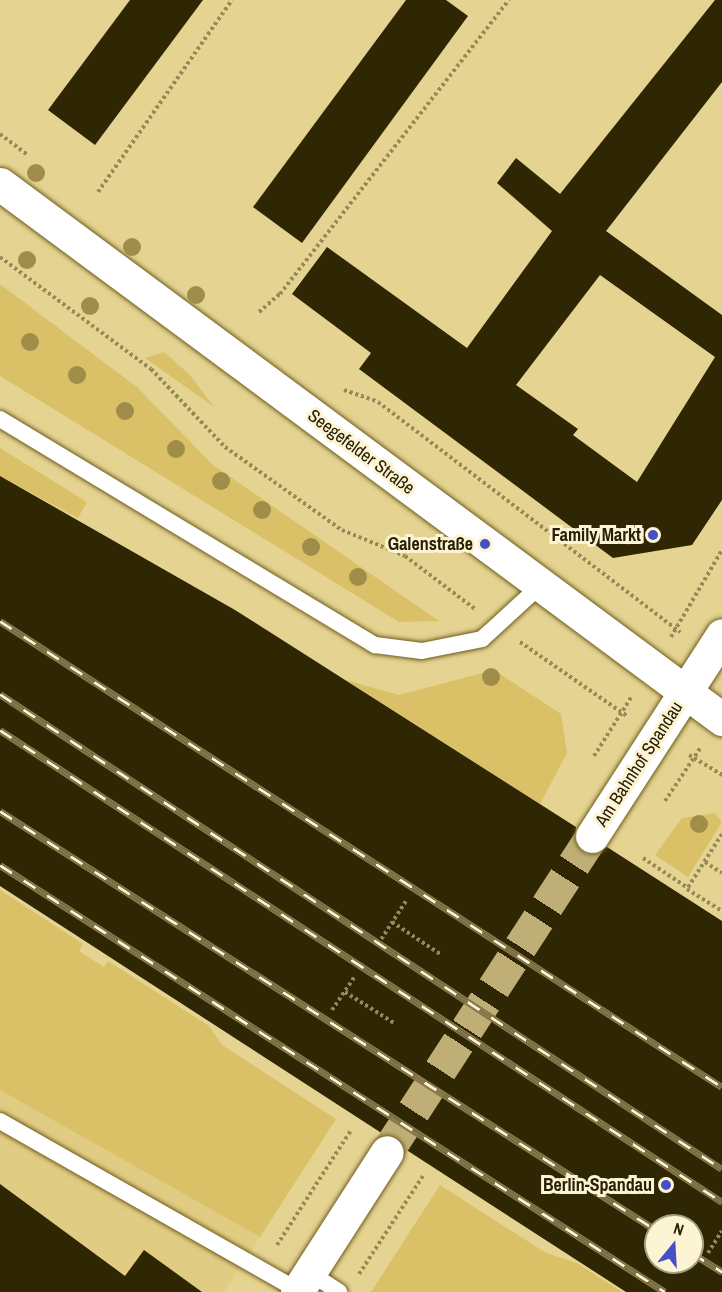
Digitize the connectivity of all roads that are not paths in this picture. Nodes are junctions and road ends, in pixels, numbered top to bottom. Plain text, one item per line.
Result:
1 (0, 184) edge
2 (0, 419) edge
3 (541, 585) junction
4 (722, 635) edge
5 (685, 692) junction
6 (721, 718) edge
7 (592, 836) tunnel mouth
8 (0, 1121) edge
9 (387, 1152) tunnel mouth
10 (302, 1285) edge
11 (339, 1292) edge

1 - 3 street, Seegefelder Straße
2 - 3 lane
3 - 5 street, Seegefelder Straße
4 - 5 street
5 - 6 street, Seegefelder Straße
5 - 7 street, Am Bahnhof Spandau
8 - 10 lane
9 - 10 street
10 - 11 lane

